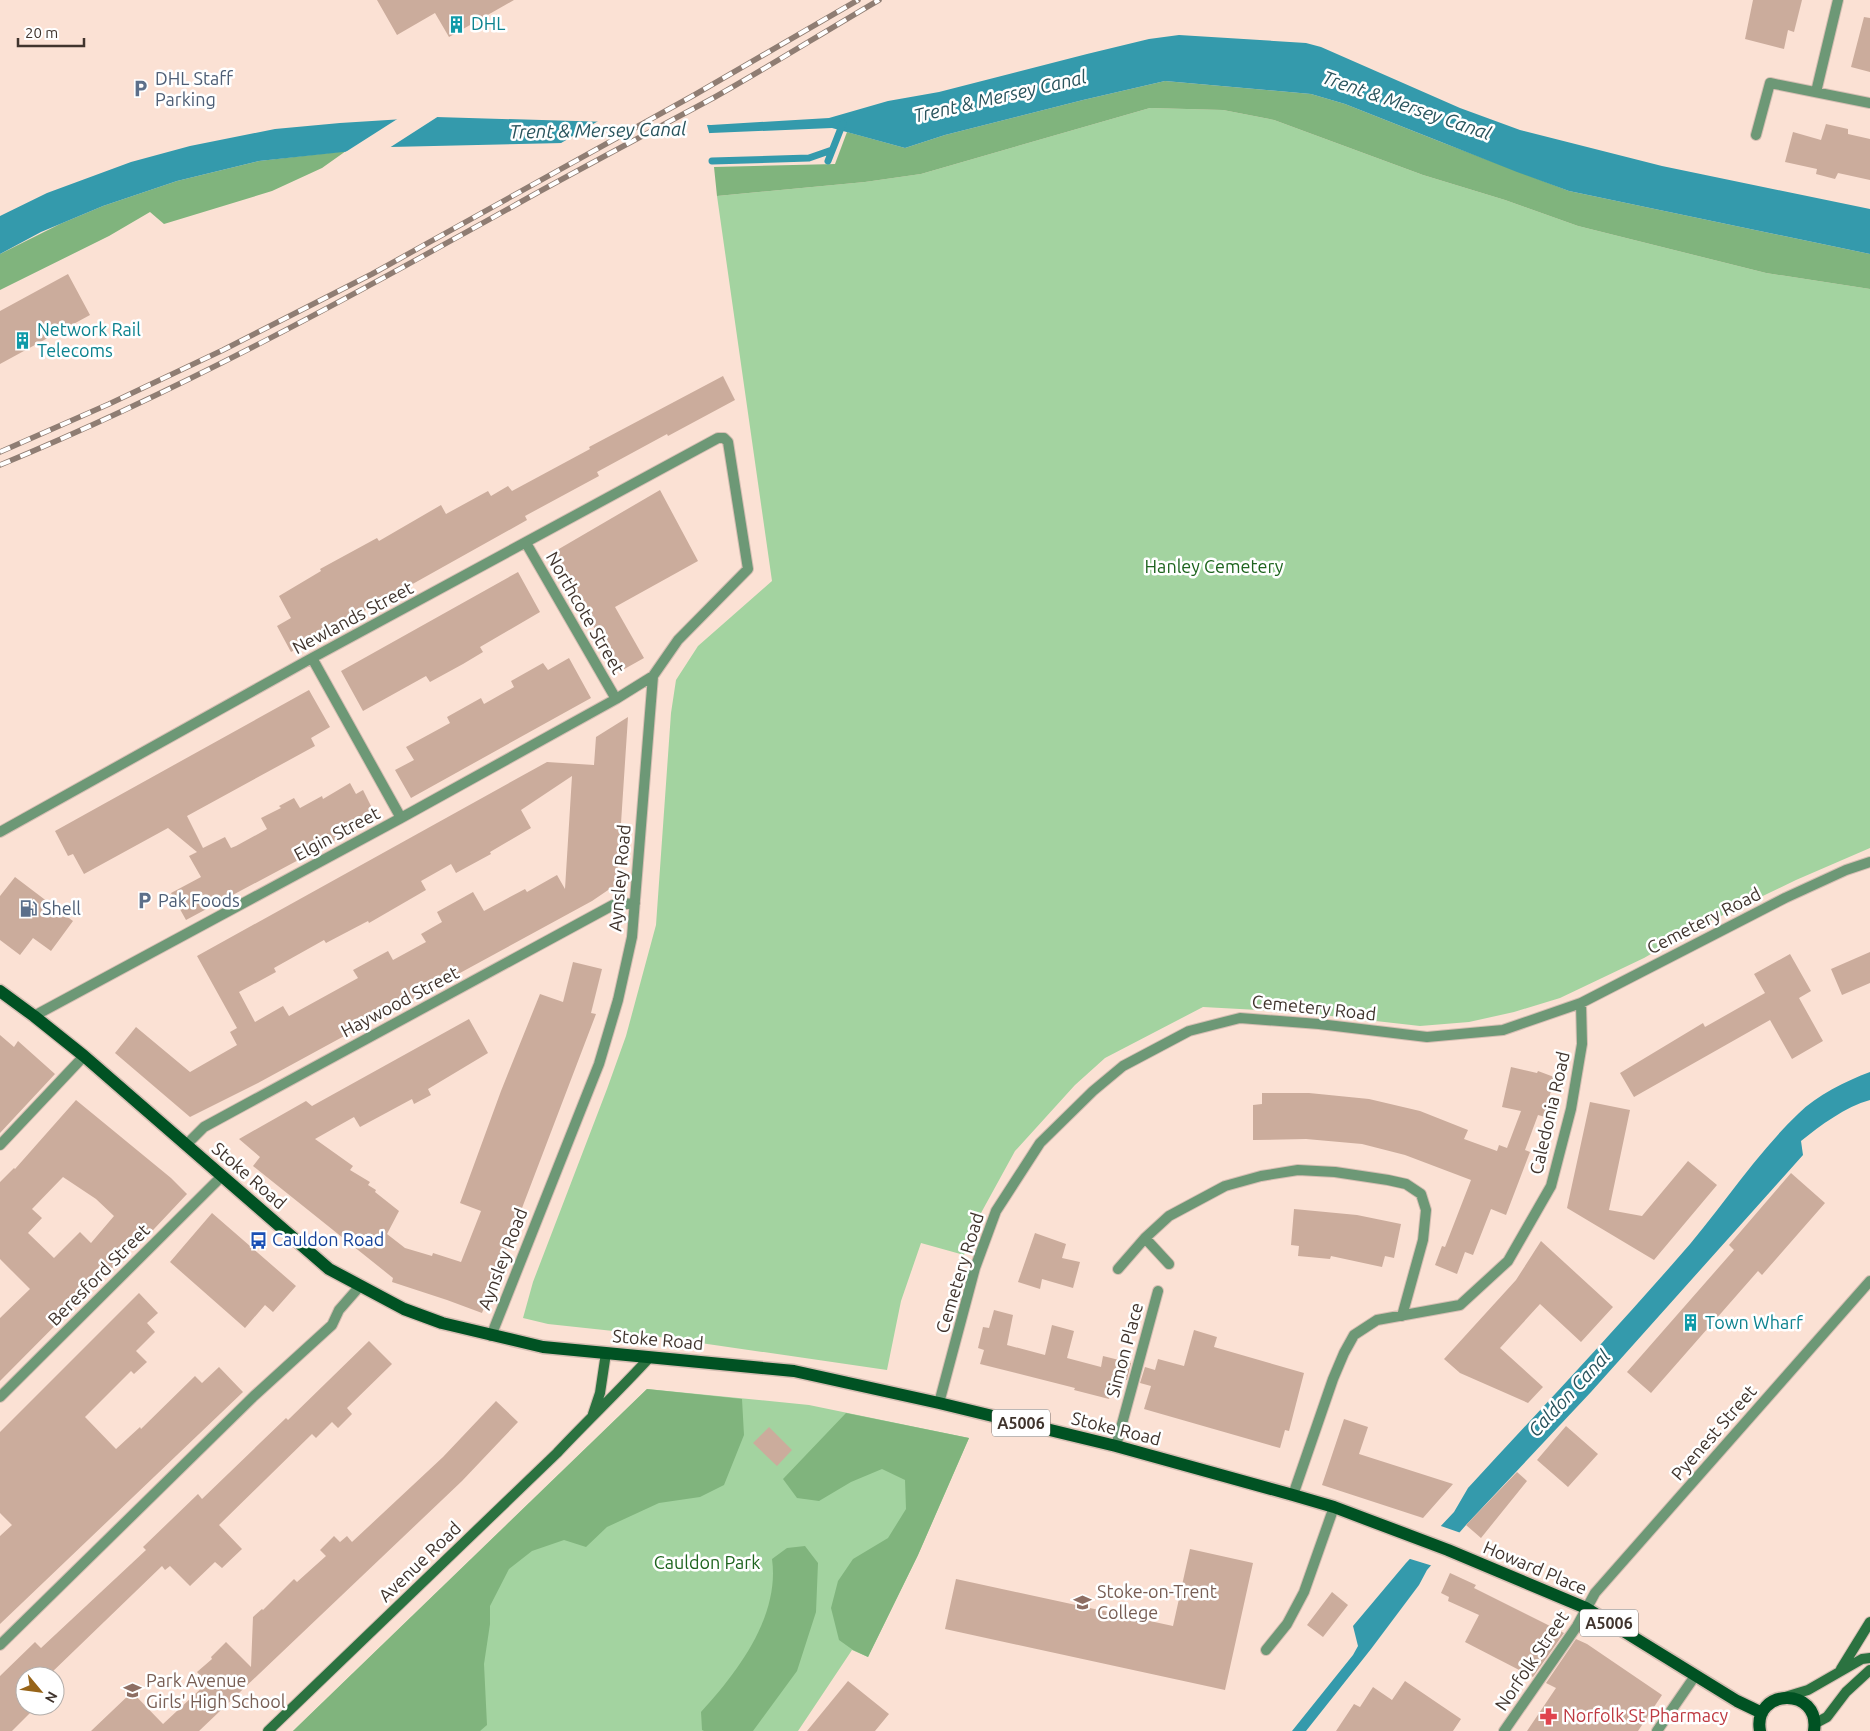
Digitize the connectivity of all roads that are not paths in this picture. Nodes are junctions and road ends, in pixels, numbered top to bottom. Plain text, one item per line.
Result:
1 (1838, 0) edge
2 (1816, 92) junction
3 (1870, 104) edge
4 (1756, 136) dead end
5 (526, 543) junction
6 (312, 658) junction
7 (653, 676) junction
8 (616, 699) junction
9 (401, 818) junction
10 (0, 832) edge
11 (1870, 862) edge
12 (635, 903) junction
13 (0, 991) edge
14 (1581, 1002) junction
15 (34, 1016) junction
16 (84, 1056) junction
17 (187, 1144) junction
18 (0, 1145) edge
19 (221, 1176) junction
20 (1146, 1238) junction
21 (1169, 1264) dead end
22 (1118, 1269) dead end
23 (1870, 1281) edge
24 (360, 1286) junction
25 (1158, 1291) dead end
26 (1402, 1316) junction
27 (490, 1336) junction
28 (606, 1353) junction
29 (650, 1357) junction
30 (0, 1397) edge
31 (939, 1403) junction
32 (593, 1415) junction
33 (1116, 1446) junction
34 (1293, 1495) junction
35 (1334, 1507) junction
36 (1448, 1550) joint
37 (1586, 1608) junction
38 (1870, 1622) edge
39 (0, 1645) edge
40 (1266, 1650) dead end
41 (1870, 1658) edge
42 (1840, 1670) junction
43 (1870, 1670) edge
44 (1695, 1676) junction
45 (1784, 1698) junction
46 (1762, 1713) junction
47 (1814, 1727) edge
48 (268, 1731) edge
49 (1504, 1731) edge
50 (1657, 1731) edge
51 (1760, 1731) edge

1 - 2 street
2 - 3 street
2 - 4 street
5 - 6 street, Newlands Street
5 - 7 street, Newlands Street
5 - 8 street, Northcote Street
6 - 9 street
6 - 10 street, Newlands Street
7 - 8 street, Elgin Street
7 - 12 street, Aynsley Road
8 - 9 street, Elgin Street
9 - 15 street, Elgin Street
11 - 14 street, Cemetery Road
12 - 17 street, Haywood Street
12 - 27 street, Aynsley Road
13 - 15 main road, Stoke Road / A5006
14 - 26 street, Caledonia Road
14 - 31 street, Cemetery Road
15 - 16 main road, Stoke Road / A5006
16 - 17 main road, Stoke Road / A5006
16 - 18 street
17 - 19 main road, Stoke Road / A5006
19 - 24 main road, Stoke Road / A5006
19 - 30 street, Beresford Street
20 - 21 street
20 - 22 street
20 - 26 street
23 - 37 street, Pyenest Street
24 - 27 main road, Stoke Road / A5006
24 - 39 street
25 - 33 street, Simon Place
26 - 34 street, Caledonia Road
27 - 28 main road, Stoke Road / A5006
28 - 29 main road, Stoke Road / A5006
28 - 32 street, Avenue Road
29 - 31 main road, Stoke Road / A5006
29 - 32 street, Avenue Road
31 - 33 main road, Stoke Road / A5006
32 - 48 street, Avenue Road
33 - 34 main road, Stoke Road / A5006
34 - 35 main road, Stoke Road / A5006
35 - 36 main road, Stoke Road / A5006
35 - 40 street
36 - 37 main road, Howard Place / A5006
37 - 44 main road, Howard Place / A5006
37 - 49 street, Norfolk Street
38 - 42 street
41 - 42 street
42 - 45 street
43 - 47 street
44 - 46 main road, Howard Place / A5006
44 - 50 street
45 - 46 main road
45 - 47 main road
46 - 51 main road

